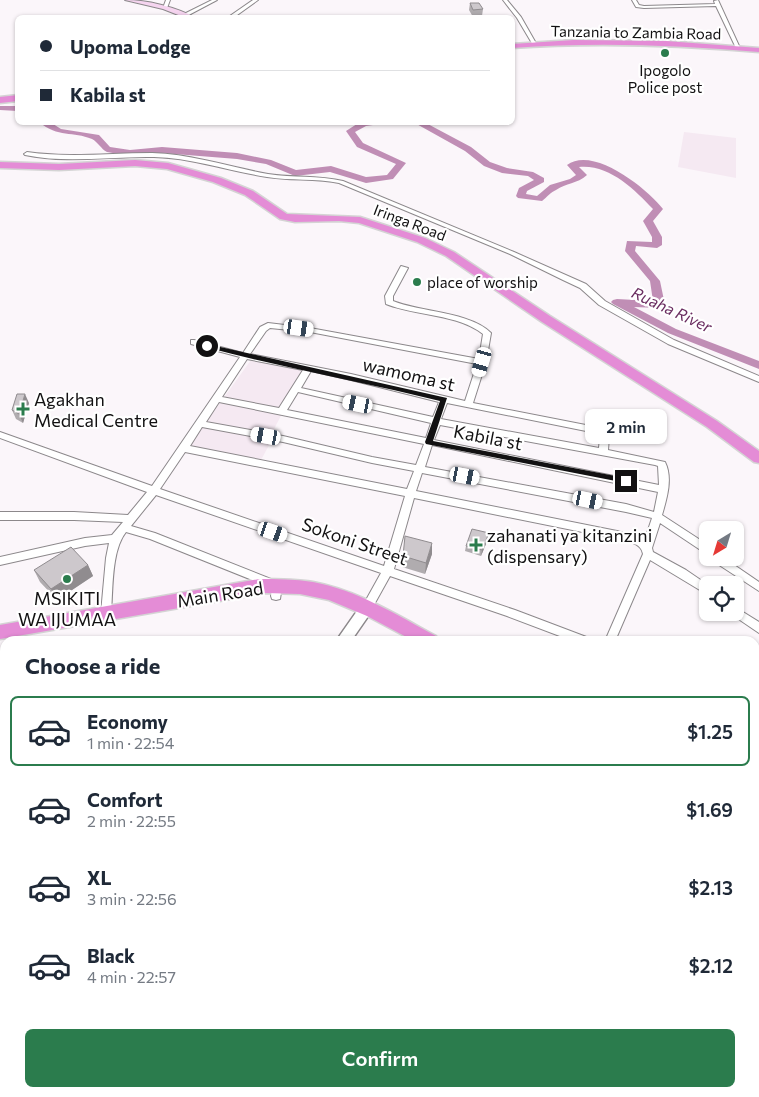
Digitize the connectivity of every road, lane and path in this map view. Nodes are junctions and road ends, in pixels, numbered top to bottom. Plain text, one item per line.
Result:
1 (128, 0) edge
2 (168, 0) edge
3 (215, 0) edge
4 (256, 0) edge
5 (505, 0) edge
6 (634, 0) edge
7 (669, 0) edge
8 (717, 3) edge
9 (191, 4) dead end
10 (198, 7) junction
11 (674, 7) junction
12 (165, 8) junction
13 (179, 15) edge
14 (183, 15) edge
15 (234, 15) edge
16 (535, 44) junction
17 (515, 46) edge
18 (738, 48) junction
19 (759, 50) edge
20 (15, 98) edge
21 (0, 100) edge
22 (26, 154) dead end
23 (0, 165) edge
24 (404, 268) dead end
25 (194, 342) dead end
26 (246, 356) junction
27 (482, 362) junction
28 (308, 369) junction
29 (759, 379) edge
30 (295, 389) junction
31 (218, 399) junction
32 (444, 400) junction
33 (468, 404) junction
34 (281, 412) junction
35 (436, 421) junction
36 (200, 424) junction
37 (0, 435) edge
38 (429, 442) junction
39 (183, 449) junction
40 (604, 452) junction
41 (759, 458) edge
42 (420, 468) junction
43 (663, 489) junction
44 (154, 490) junction
45 (410, 493) junction
46 (0, 516) edge
47 (657, 516) junction
48 (130, 519) junction
49 (123, 528) junction
50 (115, 539) junction
51 (699, 545) edge
52 (647, 551) junction
53 (0, 561) edge
54 (729, 566) edge
55 (388, 571) junction
56 (699, 585) edge
57 (759, 587) edge
58 (277, 591) junction
59 (364, 612) junction
60 (106, 613) junction
61 (744, 617) edge
62 (759, 628) edge
63 (0, 632) edge
64 (23, 636) edge
65 (347, 636) edge
66 (405, 636) edge
67 (419, 636) edge
68 (572, 636) edge
69 (612, 636) edge

1 - 12 main road
2 - 12 street
3 - 10 street
4 - 15 street
5 - 16 street
6 - 11 street
7 - 11 street
8 - 11 street
8 - 18 street
9 - 10 street
10 - 14 street
12 - 13 main road
16 - 17 highway, Tanzania to Zambia Road
16 - 18 highway, Tanzania to Zambia Road
18 - 19 highway, Tanzania to Zambia Road
20 - 21 highway
22 - 29 street
23 - 41 highway, Iringa Road
24 - 27 street
25 - 26 street, wamoma st
26 - 27 street
26 - 28 street, wamoma st
26 - 31 street
27 - 33 street
28 - 30 street
28 - 32 street, wamoma st
30 - 34 street
30 - 35 street
31 - 34 street, Kabila st
31 - 36 street
32 - 33 street, wamoma st
32 - 35 street
33 - 40 street, wamoma st
34 - 38 street, Kabila st
35 - 38 street
35 - 40 street
36 - 39 street
36 - 42 street
37 - 44 street, Sokoni Street
38 - 42 street
38 - 43 street, Kabila st
39 - 44 street
39 - 45 street
40 - 43 street
42 - 45 street
42 - 47 street
43 - 47 street
44 - 48 street
44 - 55 street, Sokoni Street
45 - 52 street
45 - 55 street
46 - 48 street
47 - 51 street
47 - 52 street
48 - 49 street
49 - 50 street
49 - 58 street
50 - 53 street
50 - 60 street
52 - 56 street
52 - 69 street
54 - 57 street
55 - 59 street
55 - 68 street, Sokoni Street
58 - 59 highway
58 - 60 highway, Main Road
58 - 64 highway
59 - 65 street
59 - 66 highway
59 - 67 highway
60 - 63 highway, Main Road
61 - 62 street

